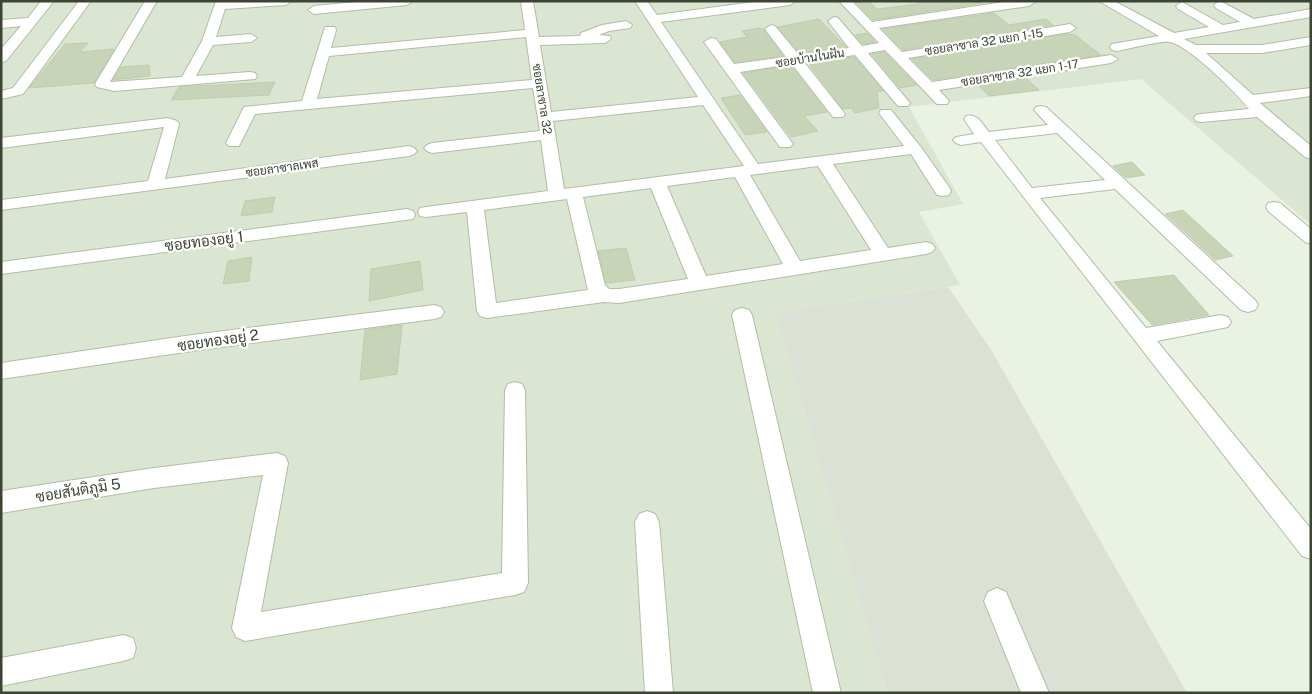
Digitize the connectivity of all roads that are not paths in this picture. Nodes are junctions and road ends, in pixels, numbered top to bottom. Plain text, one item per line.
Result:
1 (48, 1) edge
2 (85, 1) edge
3 (151, 1) edge
4 (286, 1) edge
5 (407, 1) edge
6 (527, 1) edge
7 (641, 1) edge
8 (790, 1) edge
9 (845, 1) edge
10 (1106, 1) edge
11 (1029, 2) edge
12 (221, 4) edge
13 (345, 4) edge
14 (1220, 5) dead end
15 (1293, 5) dead end
16 (1182, 6) dead end
17 (314, 10) dead end
18 (1309, 13) edge
19 (654, 19) junction
20 (834, 20) dead end
21 (31, 21) junction
22 (1250, 23) junction
23 (1, 24) edge
24 (626, 25) dead end
25 (869, 26) junction
26 (1070, 28) dead end
27 (1220, 28) junction
28 (771, 29) dead end
29 (330, 30) dead end
30 (533, 37) junction
31 (1169, 37) junction
32 (251, 38) dead end
33 (583, 39) junction
34 (605, 39) dead end
35 (208, 41) junction
36 (1311, 41) edge
37 (711, 42) dead end
38 (888, 46) junction
39 (1193, 49) junction
40 (860, 50) junction
41 (323, 53) junction
42 (899, 56) junction
43 (1, 58) edge
44 (795, 60) junction
45 (731, 69) junction
46 (250, 76) dead end
47 (187, 80) junction
48 (540, 82) junction
49 (929, 87) junction
50 (1311, 92) edge
51 (1, 95) edge
52 (255, 96) dead end
53 (708, 100) junction
54 (1250, 100) junction
55 (942, 101) dead end
56 (903, 103) dead end
57 (308, 104) junction
58 (249, 110) junction
59 (1041, 110) dead end
60 (1260, 112) junction
61 (886, 113) dead end
62 (838, 114) dead end
63 (545, 117) junction
64 (1201, 118) dead end
65 (971, 119) dead end
66 (1060, 128) junction
67 (548, 135) junction
68 (985, 138) junction
69 (962, 140) dead end
70 (1, 143) edge
71 (234, 143) dead end
72 (785, 144) dead end
73 (432, 148) dead end
74 (915, 149) junction
75 (410, 151) dead end
76 (1311, 154) edge
77 (823, 161) junction
78 (747, 170) junction
79 (657, 182) junction
80 (1119, 183) junction
81 (155, 185) junction
82 (943, 191) dead end
83 (1028, 194) junction
84 (565, 195) junction
85 (1, 205) edge
86 (475, 206) junction
87 (1274, 207) dead end
88 (426, 212) dead end
89 (407, 215) dead end
90 (1311, 238) edge
91 (926, 248) dead end
92 (883, 255) junction
93 (1, 268) edge
94 (796, 269) junction
95 (700, 284) junction
96 (604, 294) junction
97 (1248, 305) dead end
98 (434, 312) dead end
99 (742, 315) dead end
100 (1221, 322) dead end
101 (1142, 336) junction
102 (1, 370) edge
103 (515, 390) dead end
104 (1, 502) edge
105 (647, 522) dead end
106 (1307, 539) edge
107 (997, 601) dead end
108 (124, 648) dead end
109 (1, 672) edge
110 (659, 693) edge
111 (827, 693) edge
112 (1035, 693) edge

1 - 21 street
2 - 51 street
3 - 47 street
4 - 12 street
5 - 13 street
6 - 30 street, ซอยลาซาล 32
7 - 19 street
8 - 19 street
9 - 25 street
10 - 31 street
11 - 25 street
12 - 35 street
13 - 17 street
14 - 22 street
15 - 18 street
16 - 27 street
18 - 22 street, ซอยลาซาล 32 แยก 1-17
19 - 53 street
20 - 40 street
21 - 23 street
21 - 43 street
22 - 27 street, ซอยลาซาล 32 แยก 1-17
24 - 33 street
25 - 38 street
26 - 42 street, ซอยลาซาล 32 แยก 1-15
27 - 31 street, ซอยลาซาล 32 แยก 1-17
28 - 44 street
29 - 41 street
30 - 33 street
30 - 41 street
30 - 48 street, ซอยลาซาล 32
31 - 39 street
31 - 49 street, ซอยลาซาล 32 แยก 1-17
32 - 35 street
33 - 34 street
35 - 47 street
36 - 39 street
37 - 45 street
38 - 40 street, ซอยบ้านในฝัน
38 - 42 street
39 - 54 street
40 - 44 street, ซอยบ้านในฝัน
40 - 56 street
41 - 57 street
42 - 49 street
44 - 45 street, ซอยบ้านในฝัน
44 - 62 street
45 - 72 street
46 - 47 street
48 - 57 street
48 - 63 street, ซอยลาซาล 32
49 - 55 street
50 - 54 street
52 - 58 street
53 - 63 street
53 - 78 street
54 - 60 street
57 - 58 street
58 - 71 street
59 - 66 street
60 - 64 street
60 - 76 street
61 - 74 street
63 - 67 street, ซอยลาซาล 32
65 - 68 street
66 - 68 street
66 - 80 street
67 - 73 street
67 - 84 street, ซอยลาซาล 32
68 - 69 street
68 - 83 street
70 - 81 street
74 - 77 street
74 - 82 street
75 - 81 street, ซอยลาซาลเพส
77 - 78 street
77 - 92 street
78 - 79 street
78 - 94 street
79 - 84 street
79 - 95 street
80 - 83 street
80 - 97 street
81 - 85 street, ซอยลาซาลเพส
83 - 101 street
84 - 86 street
84 - 96 street, ซอยลาซาล 32
86 - 88 street
86 - 96 street
87 - 90 street
89 - 93 street, ซอยทองอยู่ 1
91 - 92 street
92 - 94 street
94 - 95 street
95 - 96 street
98 - 102 street, ซอยทองอยู่ 2
99 - 111 street
100 - 101 street
101 - 106 street
103 - 104 street, ซอยสันติภูมิ 5
105 - 110 street
107 - 112 street
108 - 109 street

